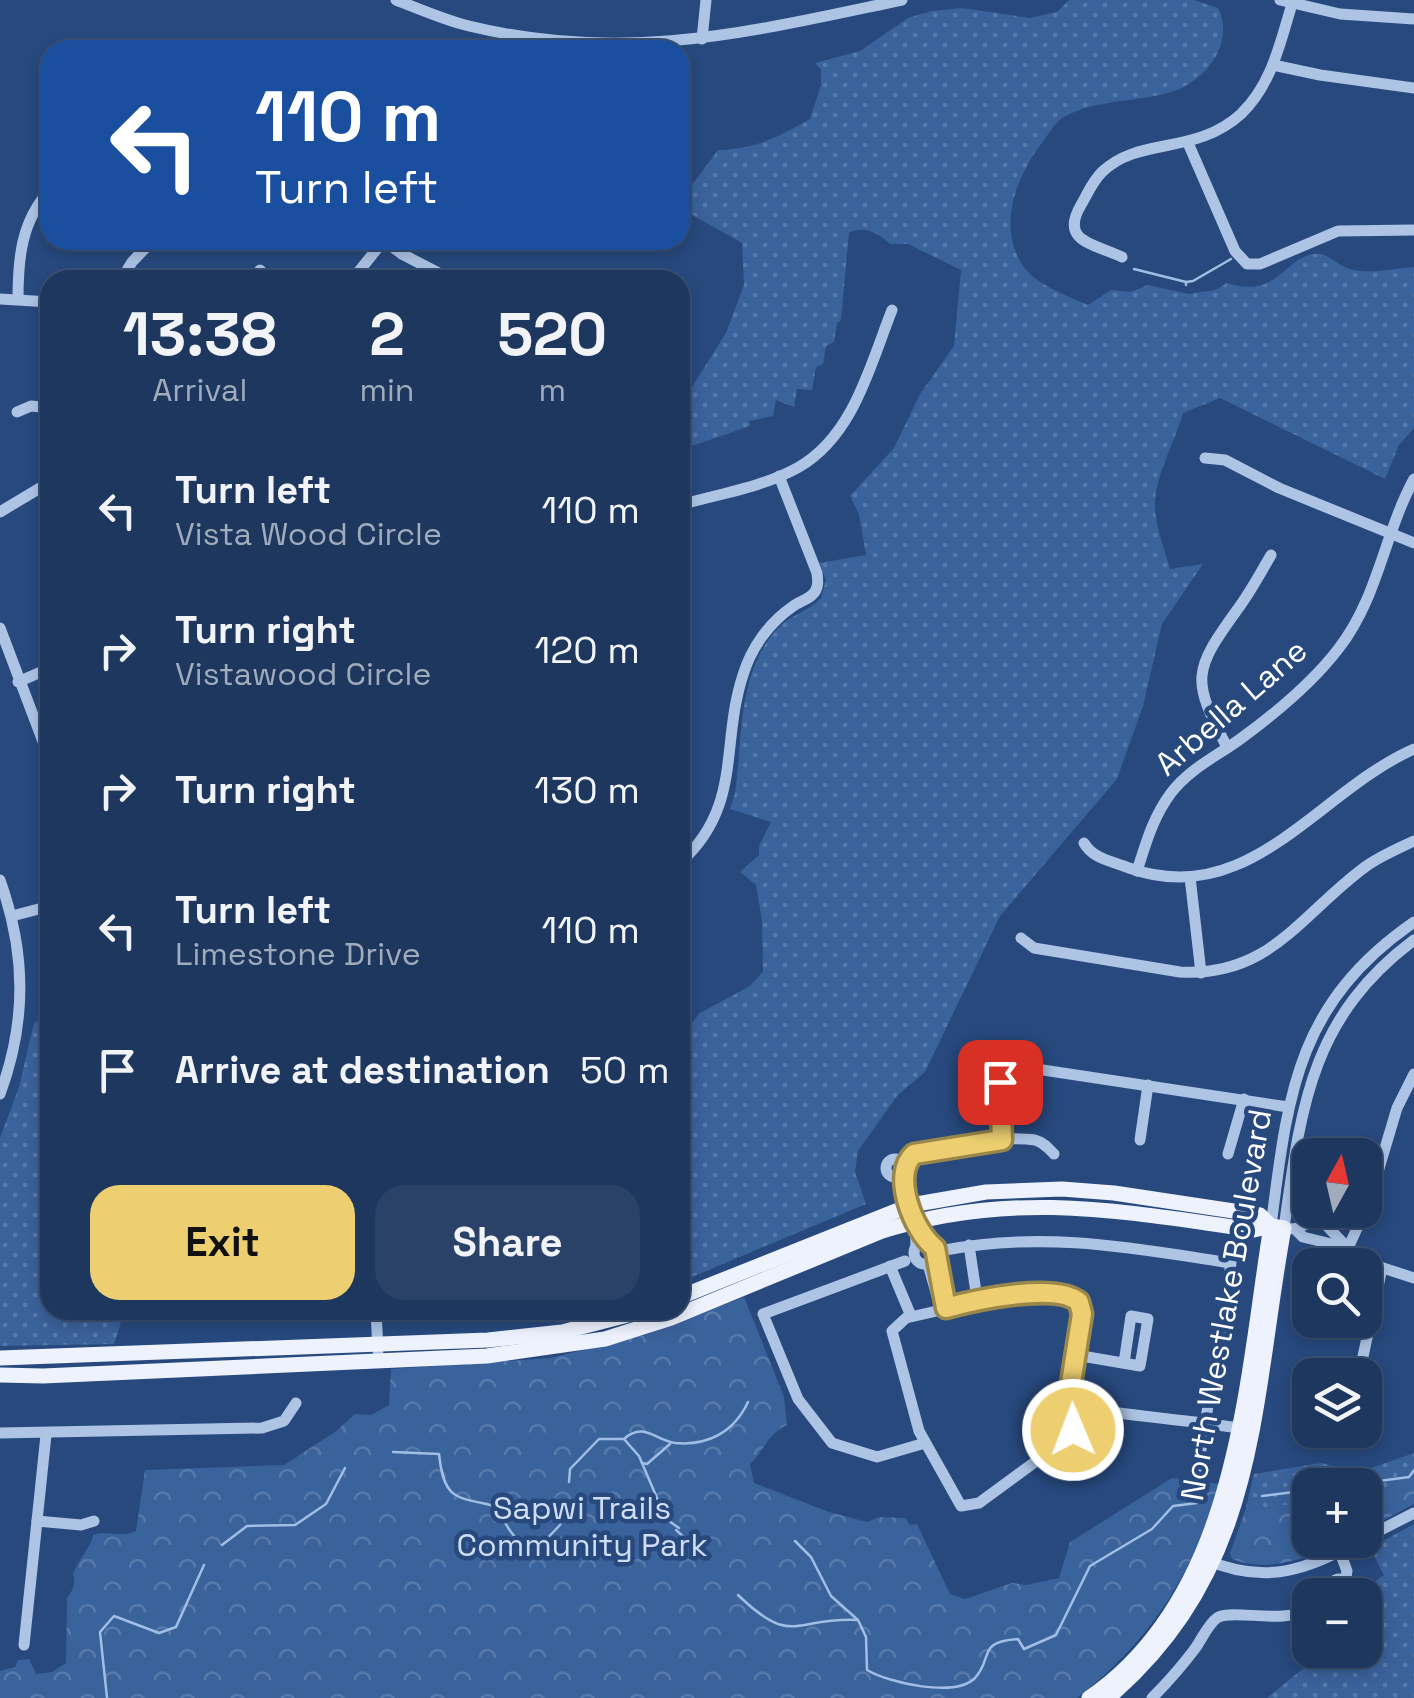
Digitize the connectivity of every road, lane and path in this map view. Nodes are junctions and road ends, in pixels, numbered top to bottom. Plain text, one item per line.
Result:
1 (396, 0) edge
2 (706, 0) edge
3 (902, 0) edge
4 (1286, 2) edge
5 (413, 3) edge
6 (1414, 19) edge
7 (702, 39) junction
8 (548, 40) edge
9 (690, 40) edge
10 (1274, 65) junction
11 (1414, 88) edge
12 (1188, 143) junction
13 (40, 204) edge
14 (1414, 230) edge
15 (144, 250) edge
16 (376, 250) edge
17 (397, 250) edge
18 (1122, 257) dead end
19 (127, 270) edge
20 (360, 270) edge
21 (433, 270) edge
22 (18, 299) junction
23 (0, 300) edge
24 (40, 301) edge
25 (892, 310) dead end
26 (40, 407) edge
27 (17, 412) dead end
28 (1205, 458) dead end
29 (779, 476) junction
30 (1414, 479) edge
31 (40, 488) edge
32 (690, 502) edge
33 (0, 512) edge
34 (1392, 532) junction
35 (1414, 542) edge
36 (1271, 556) dead end
37 (0, 628) edge
38 (40, 672) edge
39 (18, 682) junction
40 (40, 736) edge
41 (1228, 747) junction
42 (1414, 749) edge
43 (1414, 840) edge
44 (1084, 843) dead end
45 (690, 851) edge
46 (1137, 871) junction
47 (1190, 877) junction
48 (0, 880) edge
49 (40, 909) edge
50 (12, 916) junction
51 (1414, 922) edge
52 (1021, 938) dead end
53 (1414, 940) edge
54 (1201, 973) junction
55 (1414, 1074) edge
56 (1148, 1085) junction
57 (0, 1094) edge
58 (1244, 1099) junction
59 (1288, 1106) junction
60 (1002, 1140) junction
61 (1140, 1140) dead end
62 (1054, 1154) dead end
63 (1228, 1154) dead end
64 (913, 1213) junction
65 (1283, 1228) junction
66 (1327, 1236) junction
67 (921, 1244) junction
68 (969, 1246) junction
69 (1348, 1248) joint
70 (936, 1257) junction
71 (905, 1261) dead end
72 (890, 1266) junction
73 (1382, 1268) edge
74 (1414, 1278) edge
75 (690, 1293) edge
76 (978, 1300) junction
77 (946, 1308) junction
78 (690, 1310) edge
79 (912, 1316) junction
80 (376, 1320) edge
81 (608, 1320) edge
82 (665, 1320) edge
83 (378, 1353) junction
84 (1076, 1355) junction
85 (0, 1358) edge
86 (1124, 1363) dead end
87 (0, 1375) edge
88 (296, 1403) dead end
89 (1071, 1406) junction
90 (1206, 1422) junction
91 (1239, 1428) junction
92 (0, 1434) edge
93 (46, 1434) junction
94 (926, 1443) junction
95 (1197, 1474) dead end
96 (1414, 1513) edge
97 (38, 1521) junction
98 (94, 1521) dead end
99 (1382, 1529) edge
100 (1327, 1558) edge
101 (1207, 1560) junction
102 (1292, 1616) edge
103 (24, 1645) dead end
104 (1090, 1698) edge
105 (1108, 1698) edge
106 (1152, 1698) edge

1 - 5 street
2 - 7 street
3 - 7 street
4 - 6 street
4 - 10 street
5 - 8 street
7 - 9 street
10 - 11 street
10 - 12 street
12 - 14 street
12 - 18 street
13 - 22 street
15 - 19 street
16 - 20 street
17 - 21 street
22 - 23 street
22 - 24 street
25 - 29 street
26 - 27 street
28 - 34 street
29 - 32 street
29 - 45 street
30 - 34 street, Arbella Lane
31 - 33 street
34 - 35 street
34 - 41 street, Arbella Lane
36 - 41 street
37 - 39 street
38 - 39 street
39 - 40 street
41 - 46 street, Arbella Lane
42 - 47 street
43 - 54 street
44 - 46 street
46 - 47 street
47 - 54 street
48 - 50 street
49 - 50 street
50 - 57 street
51 - 59 street, North Westlake Boulevard
52 - 54 street
53 - 65 street, North Westlake Boulevard
55 - 69 street
56 - 58 street
56 - 60 street
56 - 61 street
58 - 59 street
58 - 63 street
59 - 65 street, North Westlake Boulevard
60 - 62 street
60 - 64 street
64 - 65 main road
64 - 67 street
64 - 75 main road
64 - 78 main road
65 - 66 street
65 - 66 street
65 - 91 main road, North Westlake Boulevard
65 - 101 main road, North Westlake Boulevard
66 - 69 street
67 - 70 street
67 - 70 street
68 - 70 street
68 - 76 street
68 - 90 street
70 - 77 street
71 - 72 street
72 - 79 street
72 - 94 street
73 - 74 street
76 - 77 street
76 - 84 street
77 - 79 street
79 - 94 street
80 - 83 street
81 - 83 main road
82 - 83 main road
83 - 85 main road
83 - 87 main road
84 - 86 street
84 - 89 street
88 - 93 street
89 - 90 street
89 - 94 street
90 - 91 street
90 - 95 street
91 - 101 main road, North Westlake Boulevard
92 - 93 street
93 - 97 street
96 - 99 street
97 - 98 street
97 - 103 street
100 - 101 street
101 - 104 main road, North Westlake Boulevard
101 - 105 main road, North Westlake Boulevard
102 - 106 street

